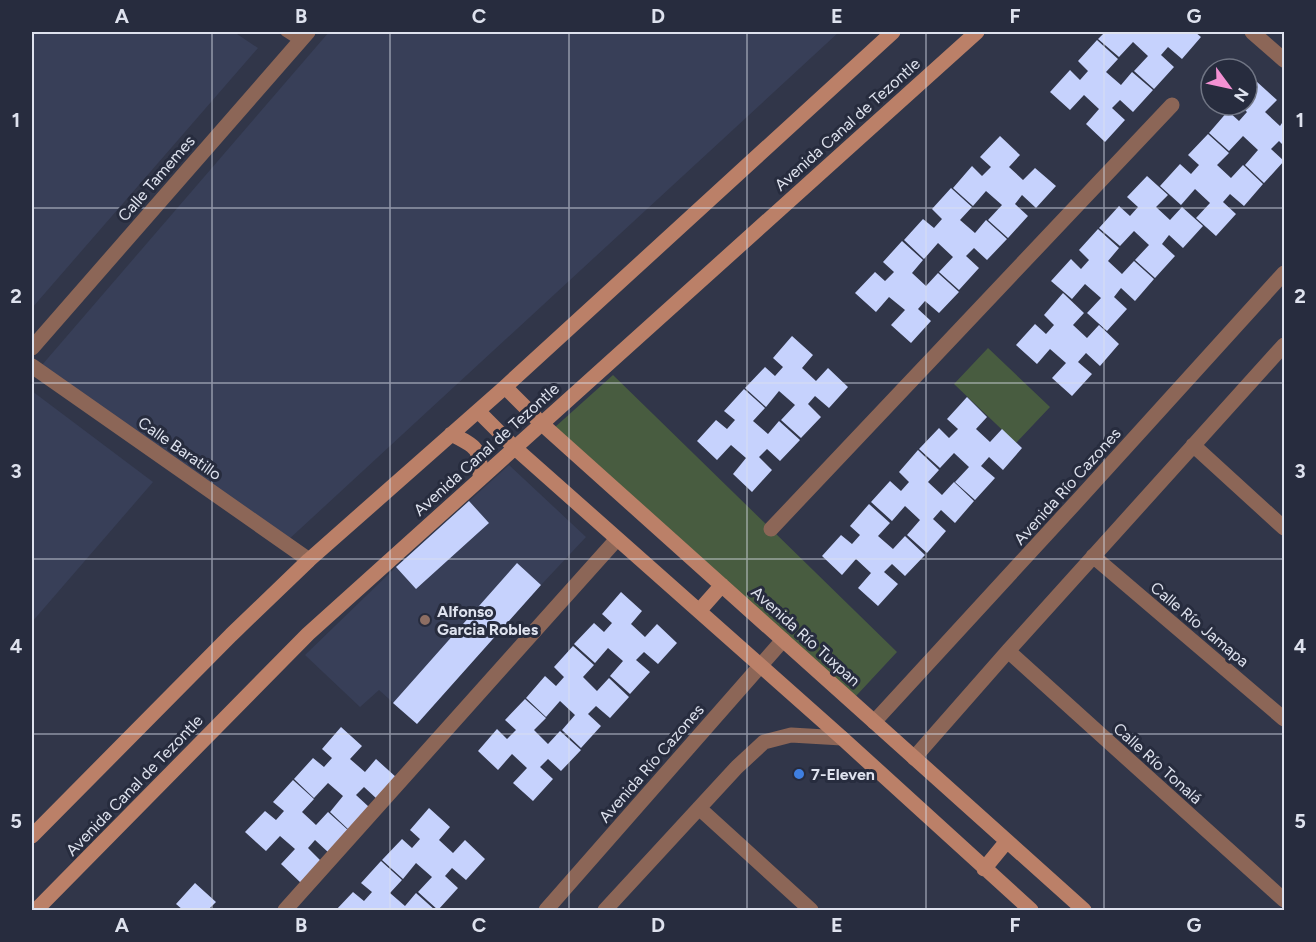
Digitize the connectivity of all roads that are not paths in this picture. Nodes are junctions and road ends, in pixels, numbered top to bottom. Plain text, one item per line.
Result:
1 (285, 32) edge
2 (893, 32) edge
3 (977, 32) edge
4 (1252, 32) edge
5 (303, 36) edge
6 (1284, 60) edge
7 (1172, 105) dead end
8 (1284, 273) edge
9 (1284, 347) edge
10 (32, 348) edge
11 (32, 366) edge
12 (505, 387) junction
13 (478, 411) junction
14 (542, 424) junction
15 (451, 434) junction
16 (1193, 445) junction
17 (515, 448) junction
18 (480, 479) junction
19 (1284, 528) edge
20 (771, 529) dead end
21 (617, 539) junction
22 (1093, 556) junction
23 (309, 560) junction
24 (722, 585) junction
25 (699, 611) junction
26 (783, 640) junction
27 (1008, 651) junction
28 (759, 666) junction
29 (1284, 719) edge
30 (874, 722) junction
31 (842, 738) junction
32 (914, 758) junction
33 (699, 808) junction
34 (32, 836) edge
35 (1007, 841) junction
36 (984, 869) junction
37 (1284, 902) edge
38 (36, 910) edge
39 (285, 910) edge
40 (546, 910) edge
41 (605, 910) edge
42 (812, 910) edge
43 (1031, 910) edge
44 (1084, 910) edge
45 (1278, 910) edge

1 - 5 lane
2 - 12 main road, Avenida Canal de Tezontle
3 - 14 main road, Avenida Canal de Tezontle
4 - 6 street
5 - 10 street, Calle Tamemes
7 - 20 street
8 - 30 street, Avenida Río Cazones
9 - 16 street
11 - 23 street, Calle Baratillo
12 - 13 main road, Avenida Canal de Tezontle
12 - 14 main road, Avenida Río Tuxpan
13 - 15 main road, Avenida Canal de Tezontle
13 - 17 main road
14 - 17 main road, Avenida Canal de Tezontle
14 - 24 main road, Avenida Río Tuxpan
15 - 18 main road
15 - 23 main road, Avenida Canal de Tezontle
16 - 19 street
16 - 22 street
17 - 18 main road, Avenida Canal de Tezontle
17 - 21 main road
18 - 38 main road, Avenida Canal de Tezontle
21 - 25 main road
21 - 39 street
22 - 27 street
22 - 29 street, Calle Río Jamapa
23 - 34 main road, Avenida Canal de Tezontle
24 - 25 main road
24 - 26 main road, Avenida Río Tuxpan
25 - 28 main road
26 - 28 street, Avenida Río Cazones
26 - 30 main road, Avenida Río Tuxpan
27 - 32 street
27 - 37 street, Calle Río Tonalá
28 - 31 main road
28 - 40 street, Avenida Río Cazones
30 - 32 main road, Avenida Río Tuxpan
31 - 33 street
31 - 36 main road
32 - 35 main road, Avenida Río Tuxpan
33 - 41 street
33 - 42 street
35 - 36 main road
35 - 44 main road, Avenida Río Tuxpan
36 - 43 main road
37 - 45 street, Calle Río Tonalá

